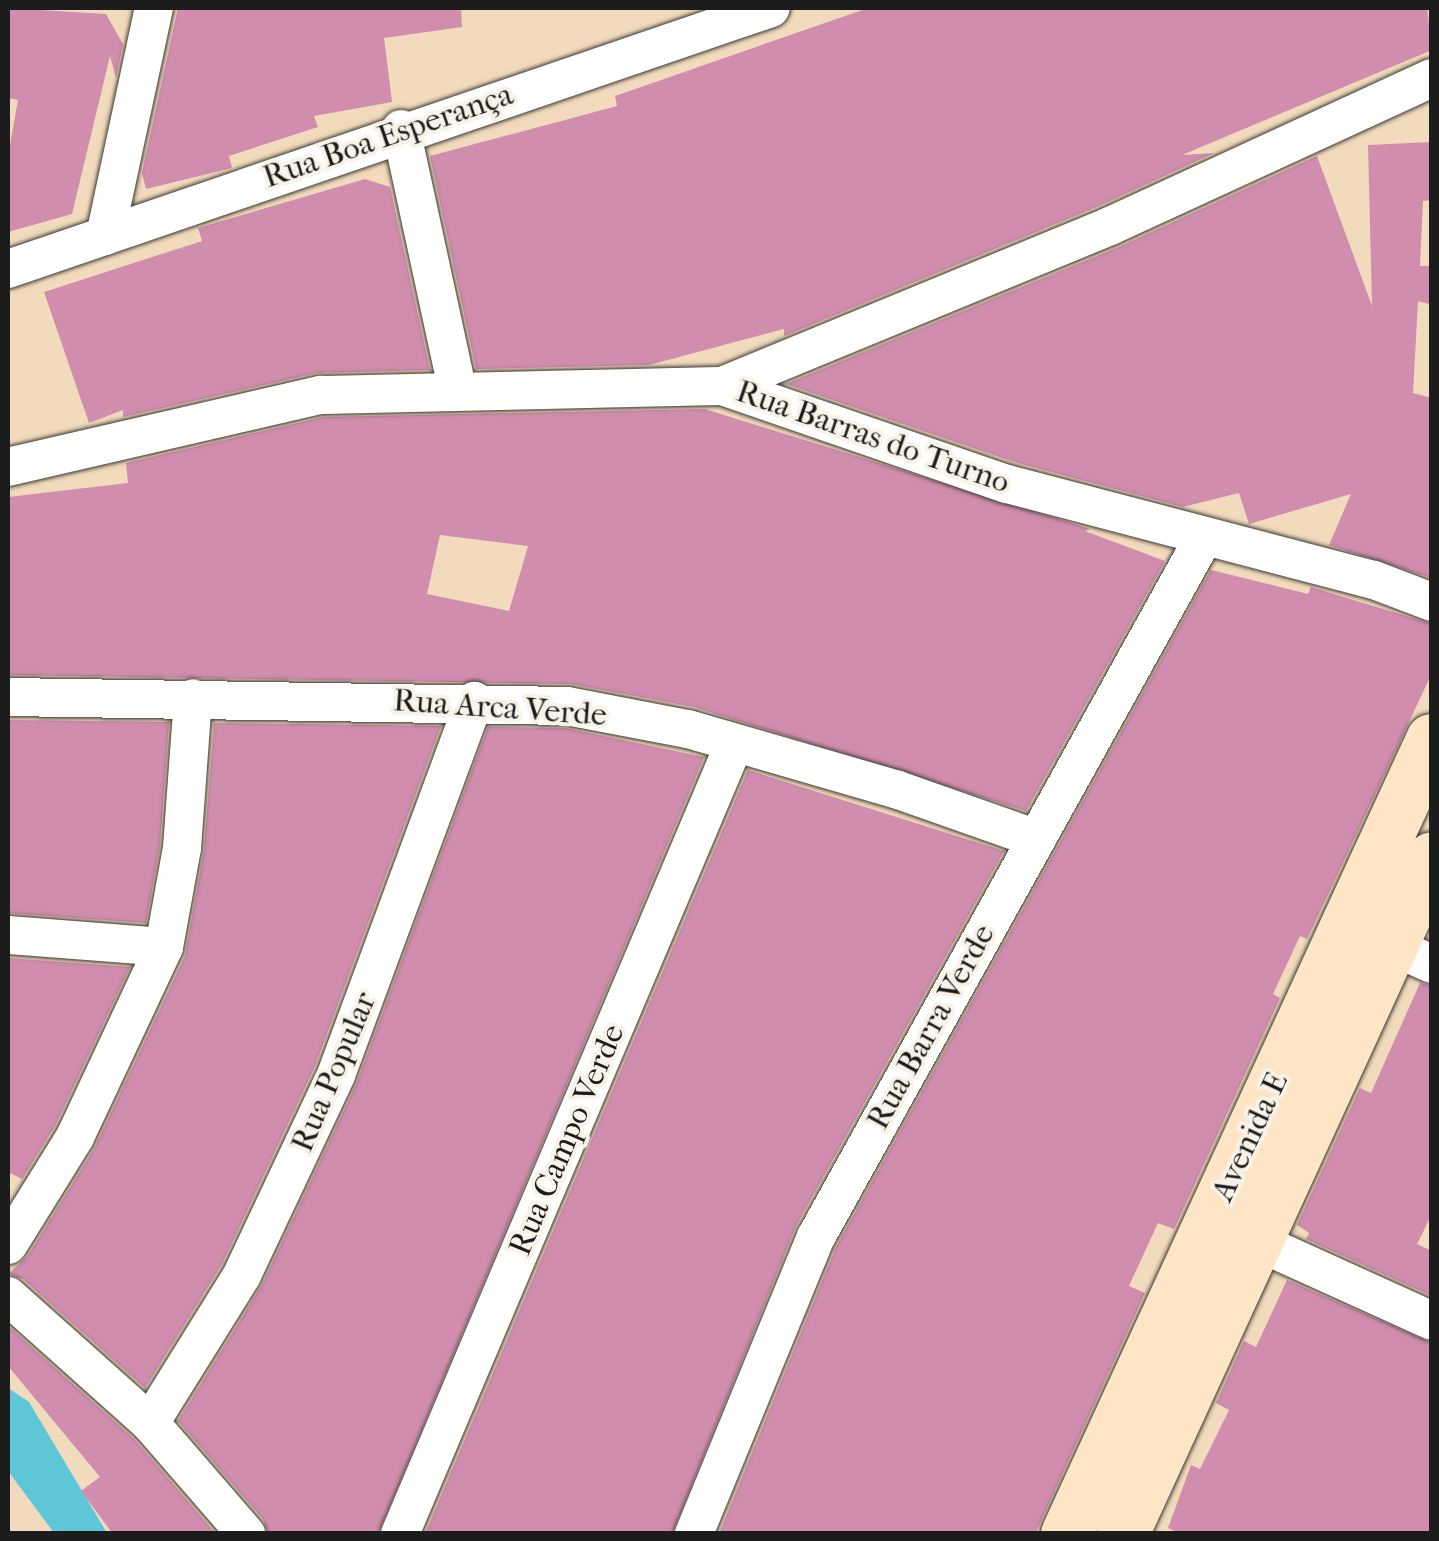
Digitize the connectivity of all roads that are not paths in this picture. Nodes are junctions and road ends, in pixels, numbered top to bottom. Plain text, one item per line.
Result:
1 (154, 8) edge
2 (771, 8) edge
3 (1432, 78) edge
4 (401, 129) junction
5 (105, 236) junction
6 (8, 269) edge
7 (722, 386) junction
8 (456, 388) junction
9 (8, 468) edge
10 (1204, 537) junction
11 (1432, 602) edge
12 (8, 697) edge
13 (193, 698) junction
14 (474, 701) junction
15 (1432, 740) edge
16 (734, 747) junction
17 (1034, 838) junction
18 (1432, 858) edge
19 (8, 935) edge
20 (164, 947) junction
21 (1412, 955) edge
22 (1234, 1231) junction
23 (8, 1245) edge
24 (8, 1296) edge
25 (1432, 1321) edge
26 (1160, 1388) junction
27 (150, 1422) junction
28 (246, 1534) edge
29 (400, 1534) edge
30 (694, 1534) edge
31 (1067, 1534) edge
32 (1122, 1534) edge

1 - 5 street
2 - 4 street, Rua Boa Esperança
3 - 7 street
4 - 5 street, Rua Boa Esperança
4 - 8 street
5 - 6 street, Rua Boa Esperança
7 - 8 street, Rua Barras do Turno
7 - 10 street, Rua Barras do Turno
8 - 9 street, Rua Barras do Turno
10 - 11 street, Rua Barras do Turno
10 - 17 street, Rua Barra Verde
12 - 13 street, Rua Arca Verde
13 - 14 street, Rua Arca Verde
13 - 20 street
14 - 16 street, Rua Arca Verde
14 - 27 street, Rua Popular
15 - 22 street, Avenida E
16 - 17 street, Rua Arca Verde
16 - 29 street, Rua Campo Verde
17 - 30 street, Rua Barra Verde
18 - 21 street, Avenida E
19 - 20 street
20 - 23 street
21 - 22 street, Avenida E
22 - 25 street
22 - 26 street, Avenida E
24 - 27 street
26 - 31 street, Avenida E
26 - 32 street, Avenida E
27 - 28 street

